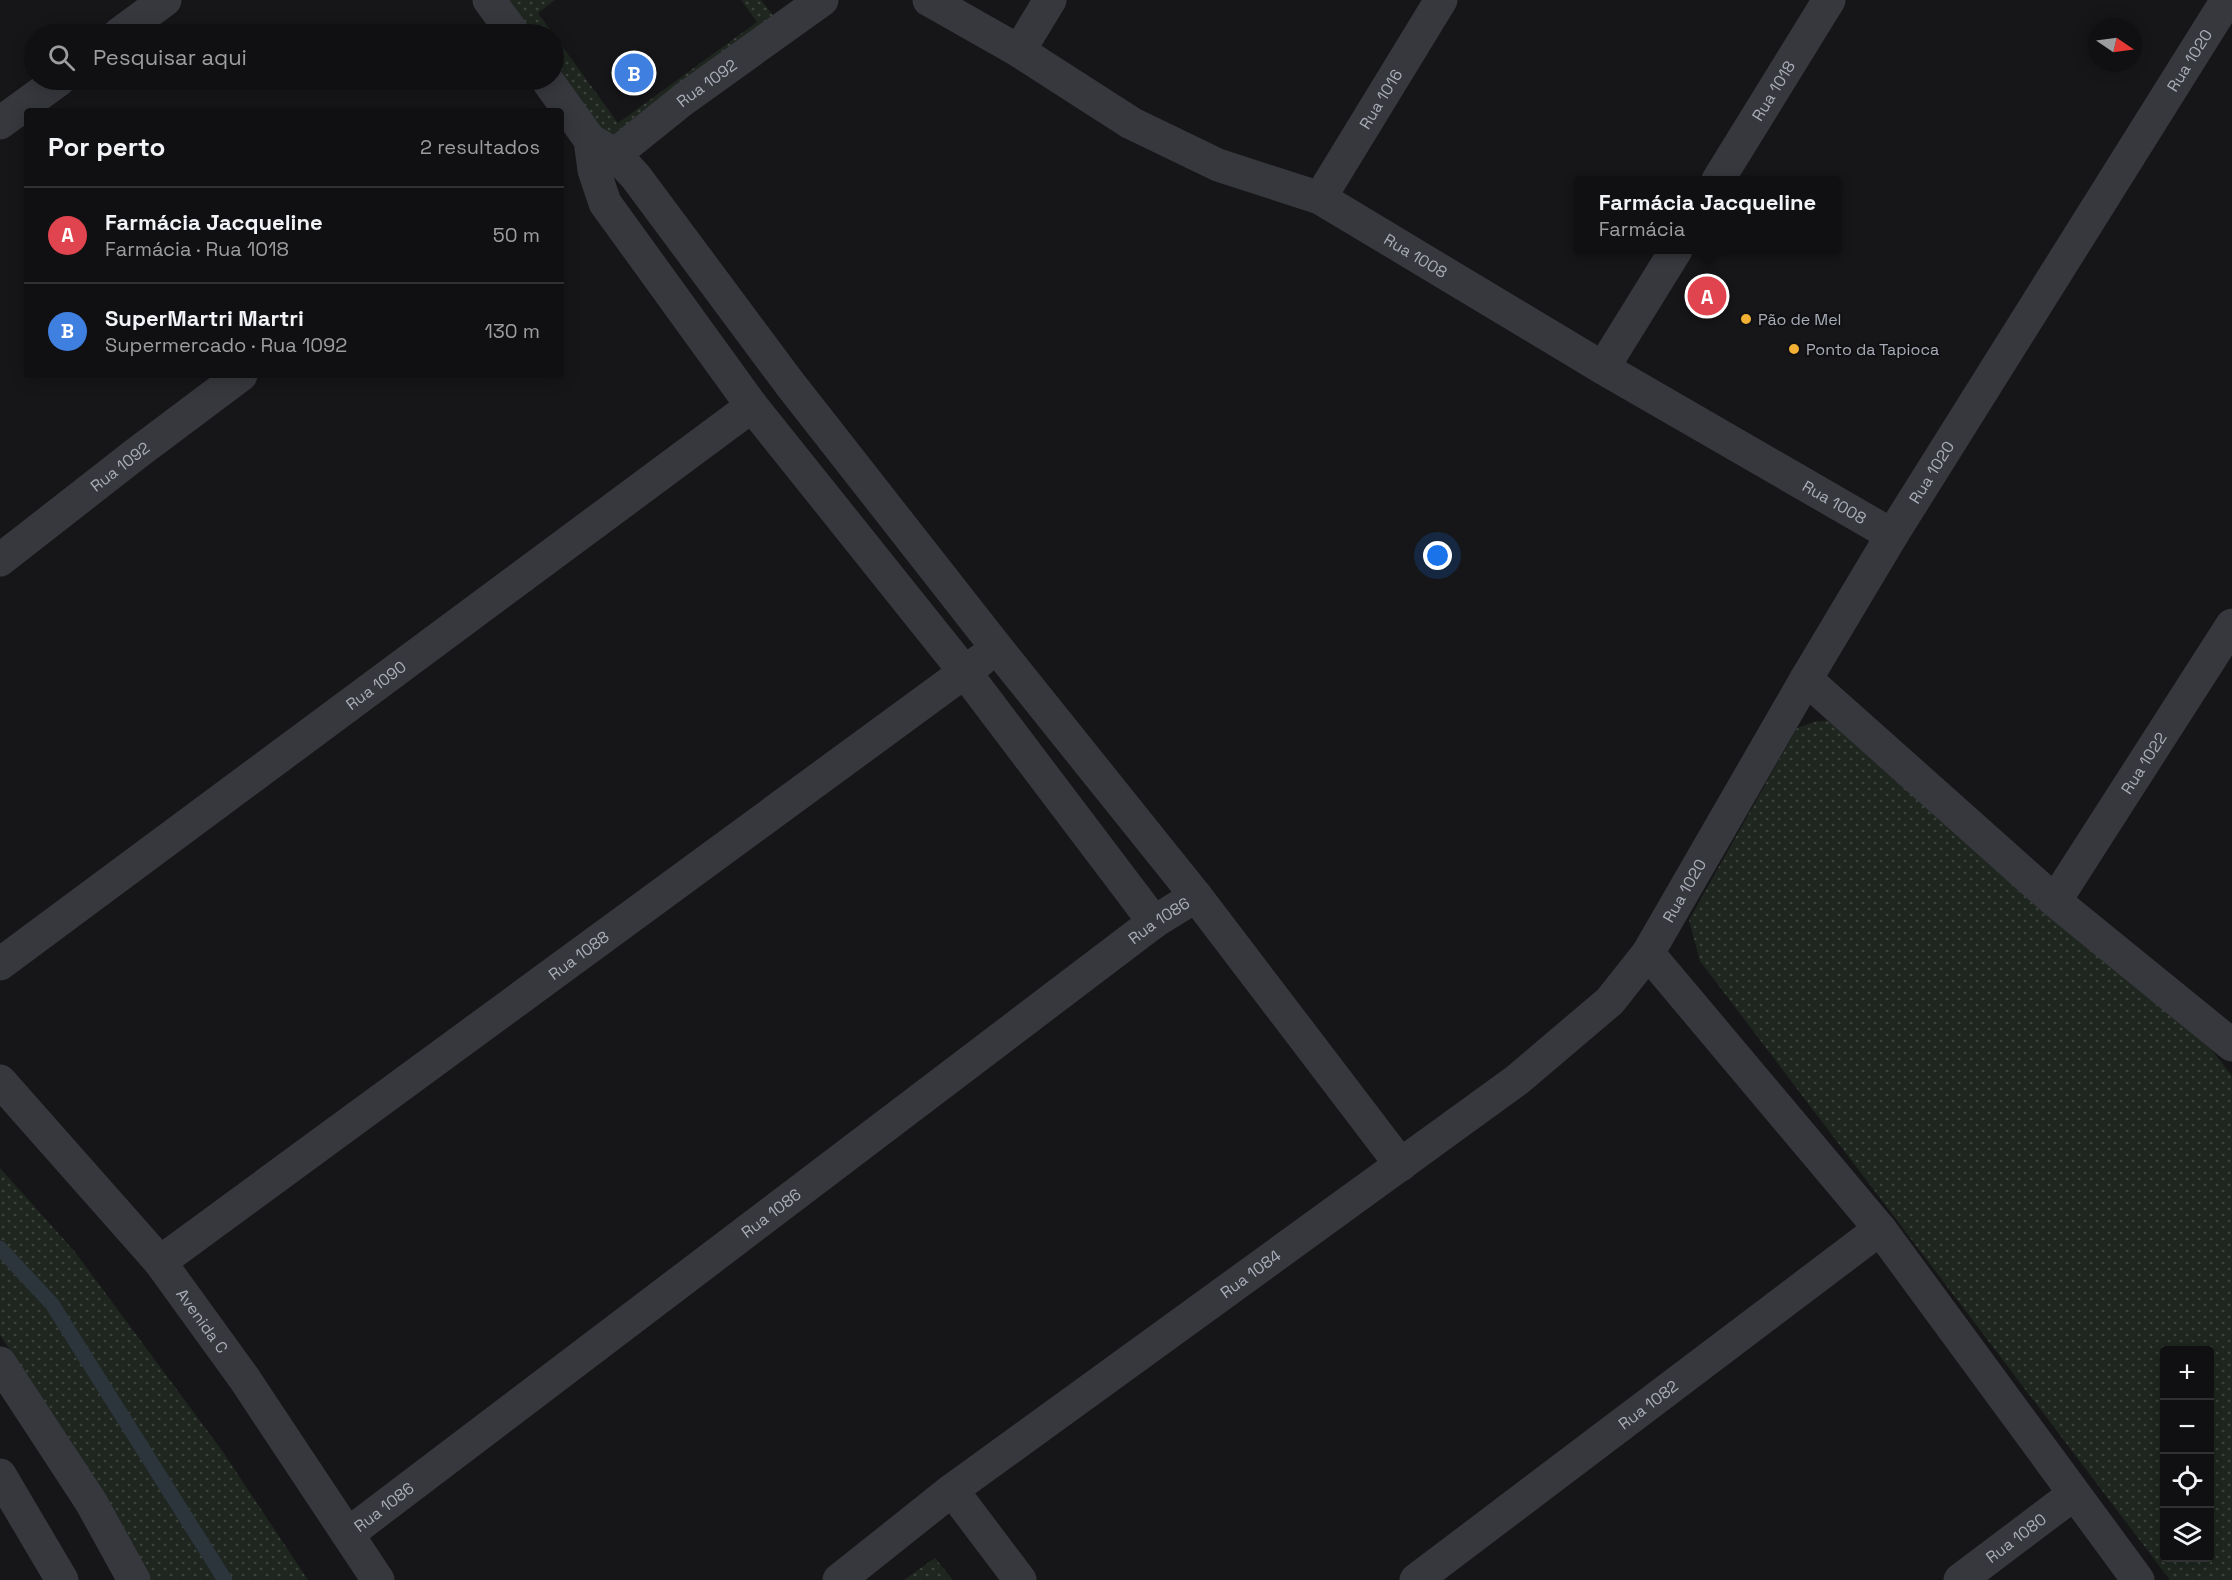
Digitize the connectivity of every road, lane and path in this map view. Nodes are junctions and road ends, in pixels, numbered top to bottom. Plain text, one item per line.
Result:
1 (165, 0) edge
2 (489, 0) edge
3 (822, 0) edge
4 (928, 0) edge
5 (1050, 0) edge
6 (1441, 0) edge
7 (1829, 0) edge
8 (2227, 0) edge
9 (133, 24) edge
10 (507, 24) edge
11 (1019, 51) junction
12 (45, 90) edge
13 (553, 90) edge
14 (0, 123) edge
15 (588, 145) edge
16 (1720, 176) edge
17 (1320, 198) junction
18 (1673, 254) edge
19 (1603, 368) junction
20 (238, 378) edge
21 (753, 406) junction
22 (1892, 535) junction
23 (0, 560) edge
24 (2232, 625) edge
25 (997, 648) junction
26 (964, 671) junction
27 (1806, 679) junction
28 (1196, 896) junction
29 (2055, 902) junction
30 (1154, 922) junction
31 (1648, 953) junction
32 (0, 964) edge
33 (2232, 1045) edge
34 (0, 1081) edge
35 (1401, 1165) junction
36 (1880, 1229) junction
37 (160, 1262) junction
38 (0, 1363) edge
39 (0, 1475) edge
40 (952, 1490) junction
41 (2074, 1494) junction
42 (348, 1534) junction
43 (62, 1580) edge
44 (134, 1580) edge
45 (378, 1580) edge
46 (839, 1580) edge
47 (1020, 1580) edge
48 (1416, 1580) edge
49 (1960, 1580) edge
50 (2138, 1580) edge

1 - 9 street
2 - 10 street
3 - 15 street, Rua 1092
4 - 11 street, Rua 1008
5 - 11 street
6 - 17 street, Rua 1016
7 - 16 street, Rua 1018
8 - 22 street, Rua 1020
11 - 17 street, Rua 1008
12 - 14 street
13 - 15 street
15 - 21 street
15 - 25 street
17 - 19 street, Rua 1008
18 - 19 street
19 - 22 street, Rua 1008
20 - 23 street, Rua 1092
21 - 26 street
21 - 32 street, Rua 1090
22 - 27 street, Rua 1020
24 - 29 street, Rua 1022
25 - 26 street, Rua 1088
25 - 28 street
26 - 30 street
26 - 37 street, Rua 1088
27 - 29 street
27 - 31 street, Rua 1020
28 - 30 street, Rua 1086
28 - 35 street
29 - 33 street
30 - 42 street, Rua 1086
31 - 35 street, Rua 1084
31 - 36 street
34 - 37 street, Avenida C
35 - 40 street, Rua 1084
36 - 41 street
36 - 48 street, Rua 1082
37 - 42 street, Avenida C
38 - 44 street
39 - 43 street
40 - 46 street, Rua 1084
40 - 47 street
41 - 49 street, Rua 1080
41 - 50 street
42 - 45 street, Avenida C

